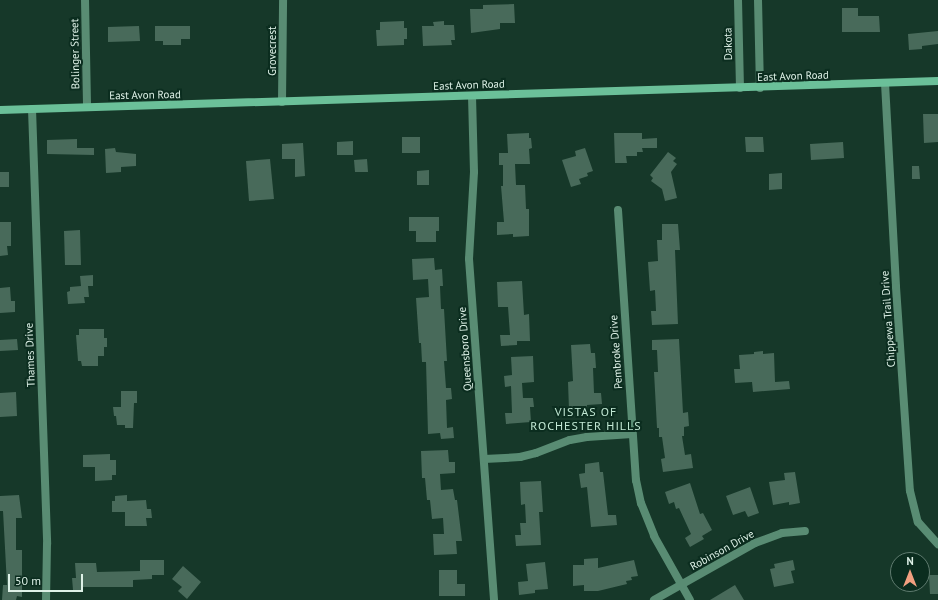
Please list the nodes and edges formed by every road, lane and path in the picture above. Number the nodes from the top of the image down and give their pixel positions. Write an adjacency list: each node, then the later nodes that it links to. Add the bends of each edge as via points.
1 (86, 0): 11 (street, Bolinger Street)
2 (283, 0): 10 (street, Grovecrest)
3 (738, 0): 7 (street, Dakota)
4 (758, 0): 8 (street)
5 (938, 81): 6 (main road, East Avon Road)
6 (886, 83): 8 (main road, East Avon Road); 18 (street, Chippewa Trail Drive, via 910,491 918,522)
7 (740, 88): 8 (main road, East Avon Road); 9 (main road, East Avon Road)
8 (760, 88)
9 (472, 96): 10 (main road, East Avon Road); 16 (street, Queensboro Drive, via 474,172 469,259)
10 (282, 102): 11 (main road, East Avon Road)
11 (87, 108): 12 (main road, East Avon Road)
12 (32, 109): 13 (main road, East Avon Road); 20 (street, Thames Drive, via 48,544)
13 (0, 110)
14 (618, 210): 15 (street, Pembroke Drive)
15 (632, 434): 16 (street, via 587,437 520,457); 19 (street, Pembroke Drive, via 641,503 654,536)
16 (484, 459): 21 (street, Queensboro Drive)
17 (805, 531): 19 (street, Robinson Drive, via 782,533 755,543)
18 (938, 544)
19 (682, 584): 22 (street, Robinson Drive); 23 (street, Pembroke Drive)
20 (46, 600)
21 (494, 600)
22 (654, 600)
23 (690, 600)

